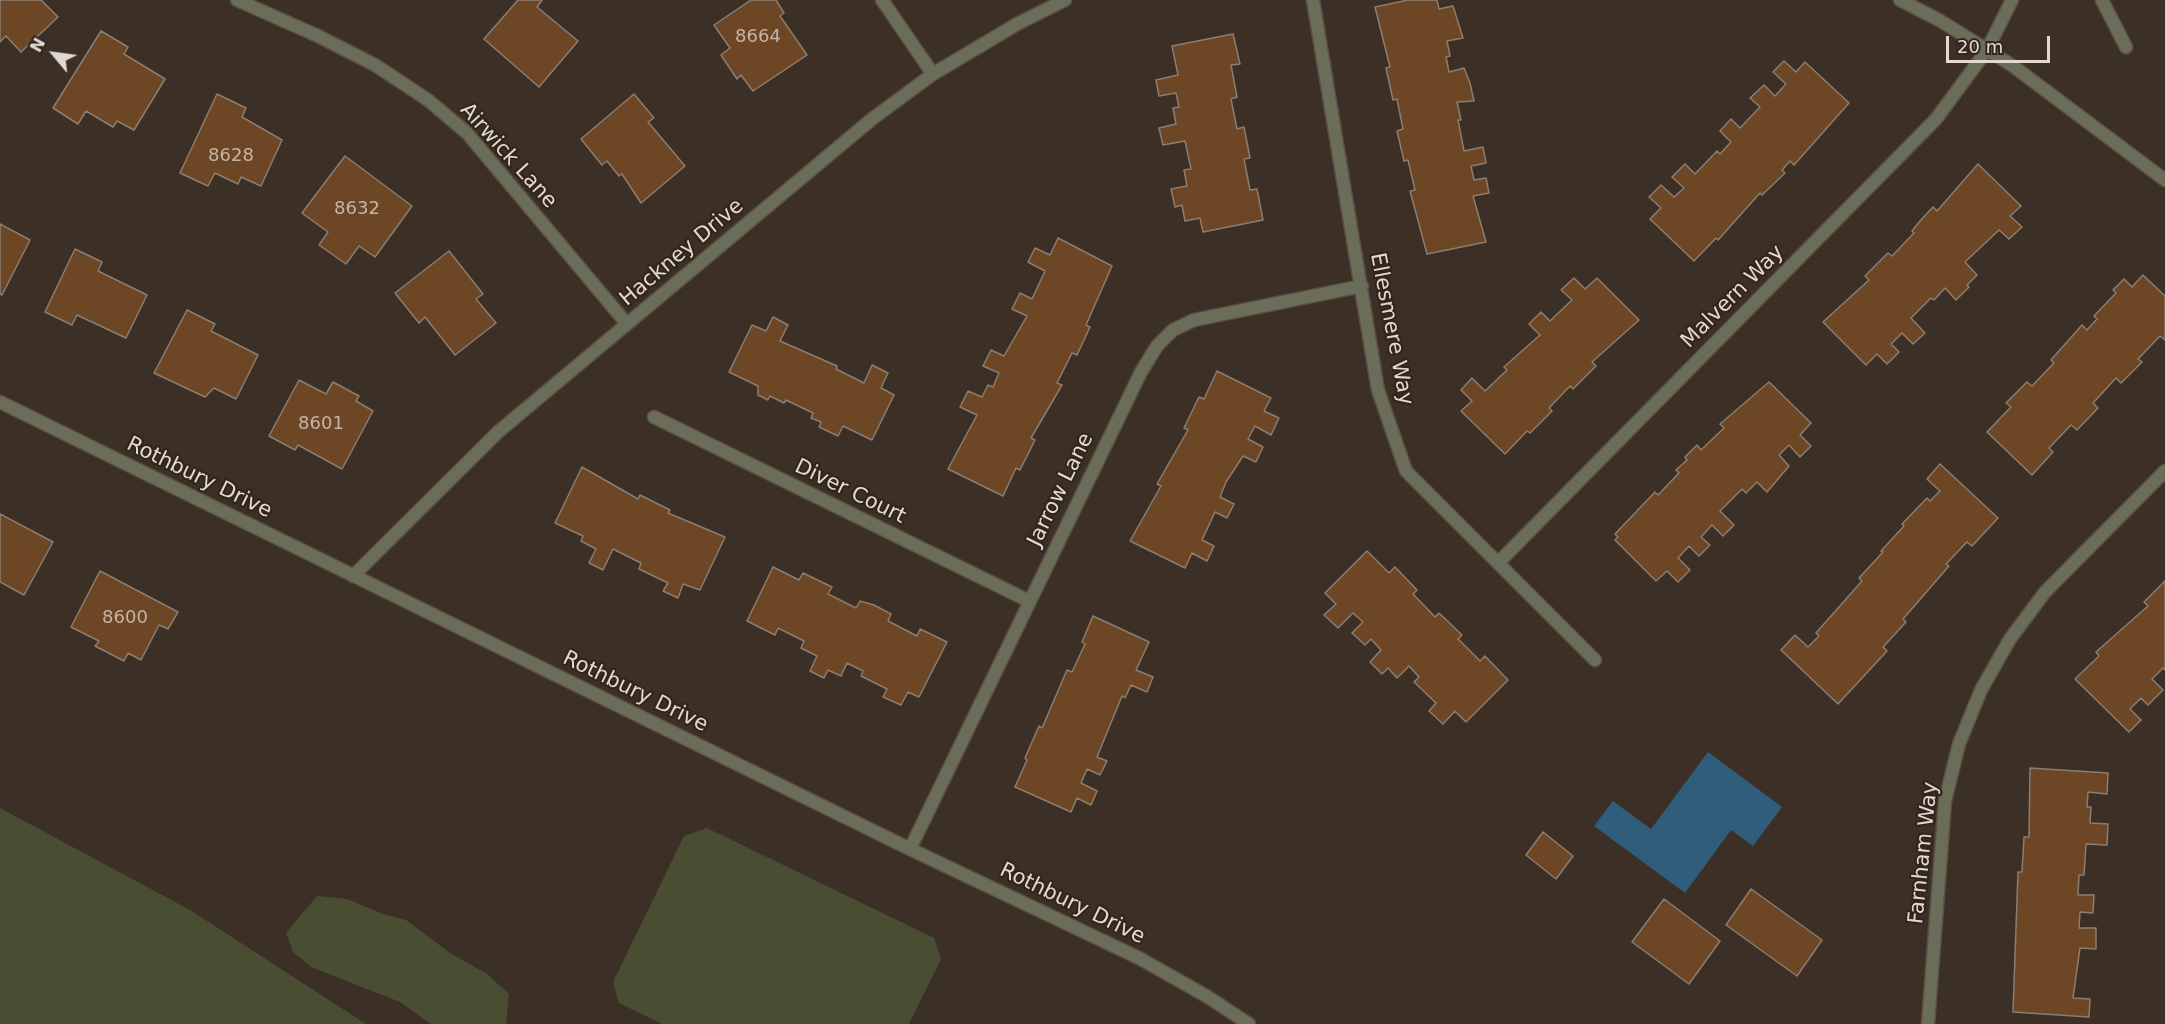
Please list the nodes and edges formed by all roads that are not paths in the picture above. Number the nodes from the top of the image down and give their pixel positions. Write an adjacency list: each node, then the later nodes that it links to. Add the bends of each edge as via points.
1 (237, 0): 13 (street, Airwick Lane, via 375,65 428,100 467,133)
2 (882, 0): 10 (street)
3 (1065, 0): 10 (street, Hackney Drive)
4 (1312, 0): 12 (street, Ellesmere Way)
5 (1900, 0): 9 (street)
6 (2012, 0): 9 (street, Malvern Way)
7 (2102, 0): 8 (street)
8 (2126, 47)
9 (1988, 50): 11 (street); 17 (street, Malvern Way, via 1936,119)
10 (933, 74): 13 (street, Hackney Drive)
11 (2165, 180)
12 (1362, 286): 17 (street, Ellesmere Way, via 1378,390 1406,471); 19 (street, Jarrow Lane, via 1194,320 1173,330 1157,346 1141,372)
13 (627, 324): 18 (street, Hackney Drive, via 498,432)
14 (0, 402): 18 (street, Rothbury Drive)
15 (654, 417): 19 (street, Diver Court)
16 (2165, 471): 23 (street, Farnham Way, via 2045,592 2010,639 1981,690 1959,744 1945,801)
17 (1498, 563): 20 (street, Ellesmere Way)
18 (353, 576): 21 (street, Rothbury Drive)
19 (1029, 601): 21 (street, Jarrow Lane)
20 (1595, 660)
21 (910, 849): 22 (street, Rothbury Drive, via 1139,958)
22 (1249, 1024)
23 (1928, 1024)

